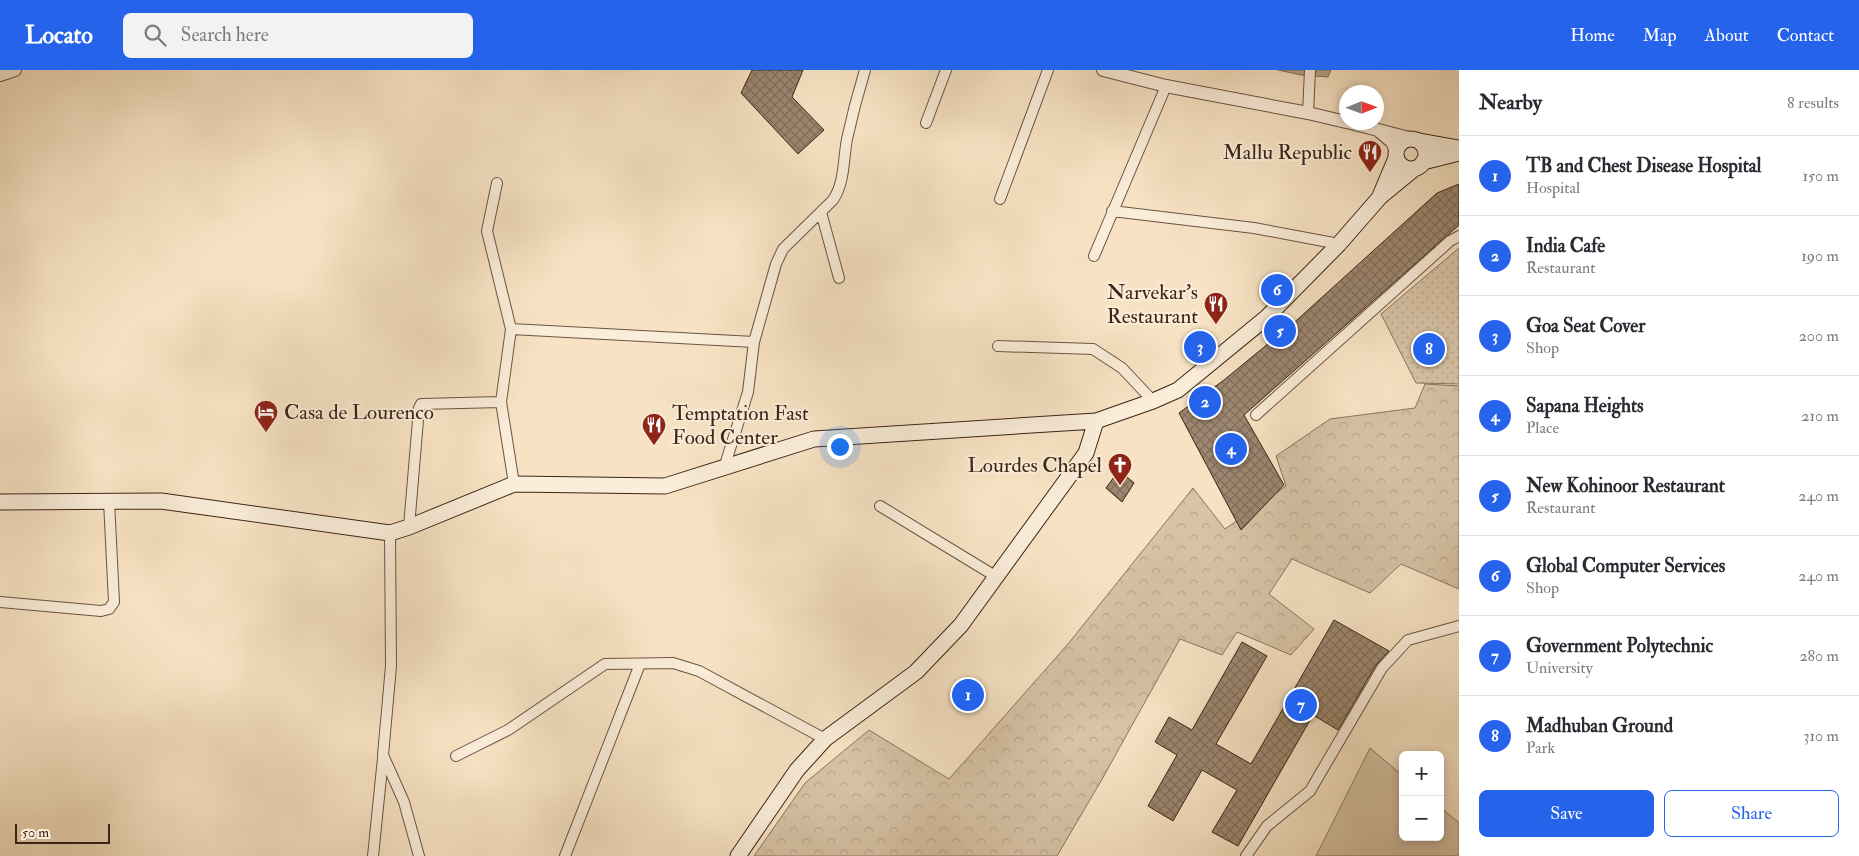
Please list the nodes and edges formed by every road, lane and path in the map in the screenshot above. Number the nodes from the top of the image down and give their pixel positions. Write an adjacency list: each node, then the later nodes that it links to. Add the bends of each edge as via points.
1 (15, 70): 7 (street)
2 (865, 70): 22 (street, via 846,145 842,182 833,200)
3 (946, 70): 11 (street)
4 (1048, 70): 20 (street)
5 (1103, 70): 8 (street)
6 (1310, 70): 9 (street)
7 (0, 75)
8 (1166, 86): 9 (street); 21 (street)
9 (1308, 113): 10 (street)
10 (1339, 120)
11 (926, 123)
12 (1378, 130): 13 (street); 16 (street, via 1392,142)
13 (1416, 140): 14 (main road); 16 (main road, via 1402,142); 17 (main road, via 1425,150)
14 (1459, 148)
15 (1459, 153): 17 (main road)
16 (1396, 155): 17 (main road, via 1403,167); 19 (main road)
17 (1419, 165): 19 (main road)
18 (497, 183): 27 (street, via 486,231)
19 (1380, 197): 24 (main road)
20 (1000, 199)
21 (1112, 211): 24 (street, via 1254,228); 25 (street)
22 (821, 212): 26 (street); 28 (street, via 783,249)
23 (1459, 236): 32 (street)
24 (1339, 244): 30 (main road, via 1267,317 1178,390)
25 (1094, 256)
26 (839, 278)
27 (511, 328): 28 (street); 31 (street)
28 (754, 342): 34 (street, via 748,392)
29 (998, 346): 30 (street, via 1093,349 1122,368)
30 (1153, 401): 33 (main road)
31 (501, 402): 35 (street); 39 (street, via 421,404 418,408)
32 (1256, 415)
33 (1096, 421): 34 (main road, via 814,439); 41 (main road, via 1086,453)
34 (724, 468): 35 (main road, via 665,486)
35 (514, 484): 39 (main road)
36 (109, 501): 37 (main road); 40 (main road, via 160,501); 42 (street, via 114,602 109,608 101,611)
37 (0, 502)
38 (880, 506): 41 (street)
39 (410, 527): 40 (main road)
40 (390, 533): 46 (street, via 391,666)
41 (995, 576): 45 (main road, via 961,626 916,672)
42 (0, 602)
43 (1459, 626): 52 (street, via 1408,640 1382,668 1310,791 1268,826)
44 (640, 664): 45 (street, via 673,663 699,671); 47 (street, via 605,664 508,730); 50 (street)
45 (825, 738): 51 (main road, via 797,770)
46 (383, 755): 48 (street); 49 (street, via 404,802)
47 (456, 756)
48 (373, 856)
49 (419, 856)
50 (565, 856)
51 (738, 856)
52 (1246, 856)

